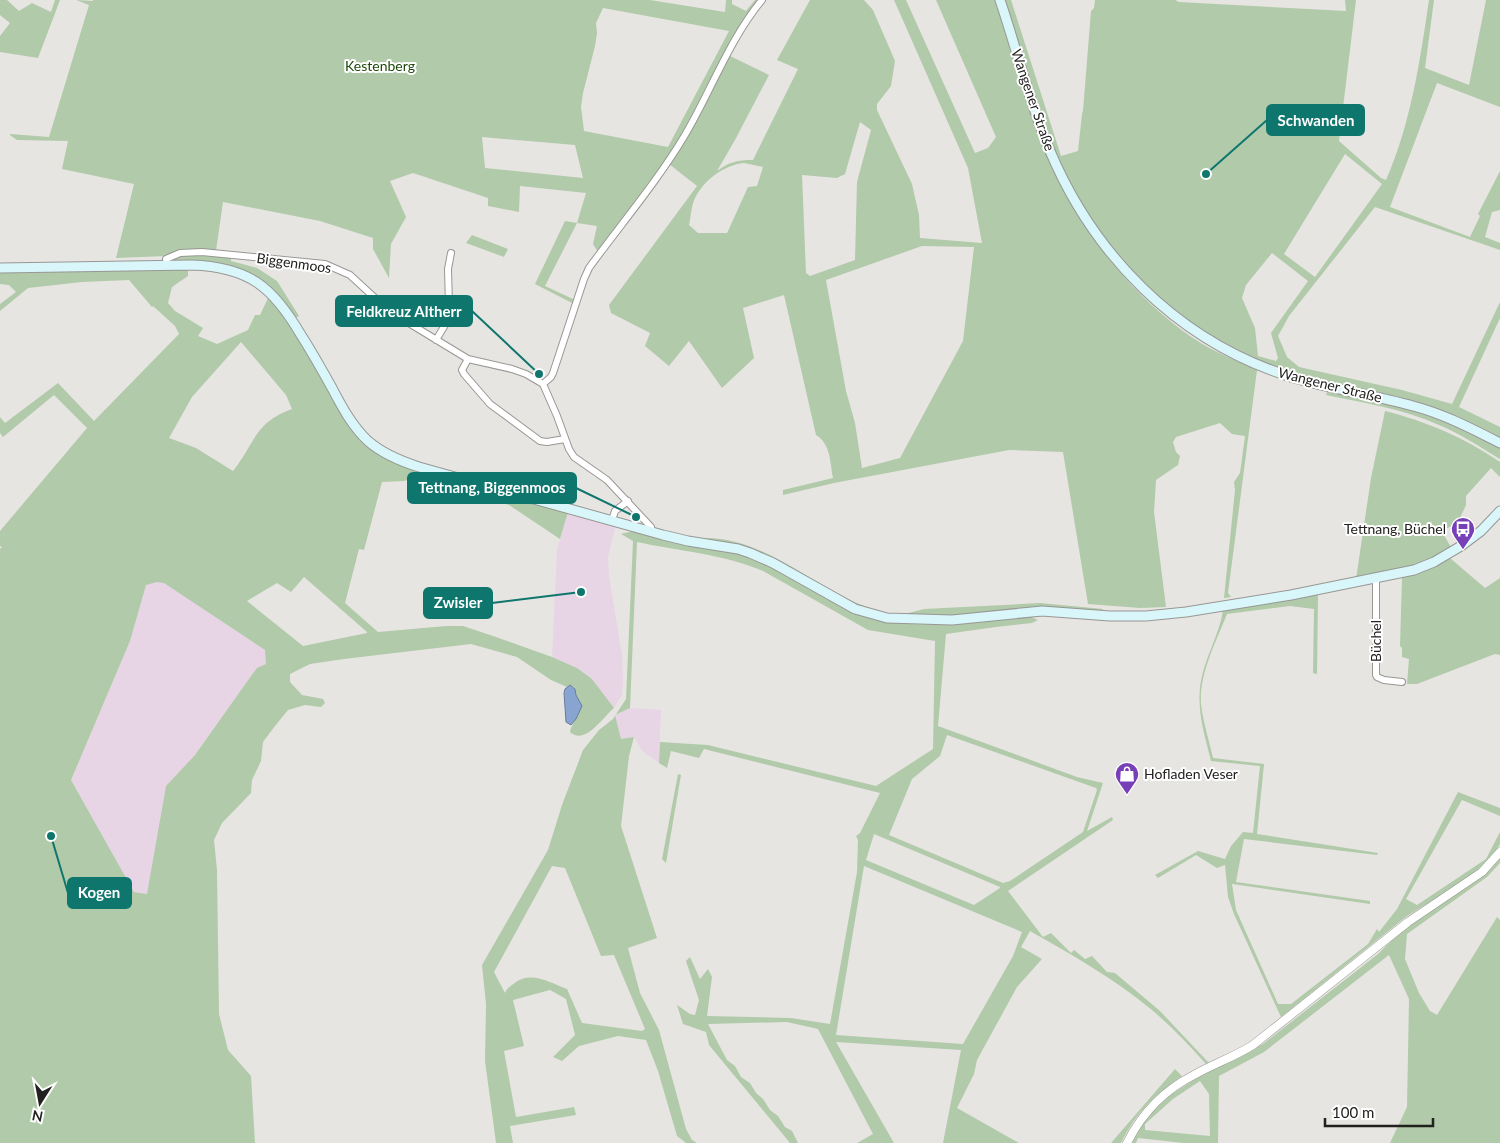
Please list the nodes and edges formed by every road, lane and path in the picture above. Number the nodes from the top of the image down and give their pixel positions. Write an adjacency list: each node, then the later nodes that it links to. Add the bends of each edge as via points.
1 (762, 0): 8 (street, via 742,27 673,155 589,268 553,373)
2 (1000, 0): 10 (main road, Wangener Straße, via 1044,136 1060,174 1099,240 1148,294 1200,335 1249,361 1301,380 1416,406)
3 (451, 253): 6 (street, via 448,320)
4 (166, 265): 5 (main road); 6 (street, Biggenmoos, via 166,258 173,255 202,252 325,264 350,275 389,311); 13 (main road, via 228,269 267,289 287,312 351,421 384,453 419,467)
5 (0, 268)
6 (436, 340): 7 (street, Biggenmoos)
7 (468, 359): 8 (street, Biggenmoos, via 512,369); 9 (street, via 462,370 490,404 540,441)
8 (543, 384): 9 (street)
9 (565, 439): 11 (street, via 574,457 604,478)
10 (1500, 443)
11 (628, 501): 13 (street, via 615,511); 14 (street)
12 (1500, 511): 15 (main road, via 1475,536 1446,556 1414,570)
13 (612, 520): 14 (main road)
14 (652, 532): 15 (main road, via 750,553 855,609 899,619 960,619 1042,611 1164,615)
15 (1376, 579): 16 (street, Büchel, via 1376,675 1384,680)
16 (1402, 682)
17 (1500, 852): 18 (street, via 1482,872 1408,922 1253,1045 1195,1074 1160,1097 1140,1119)
18 (1127, 1143)

